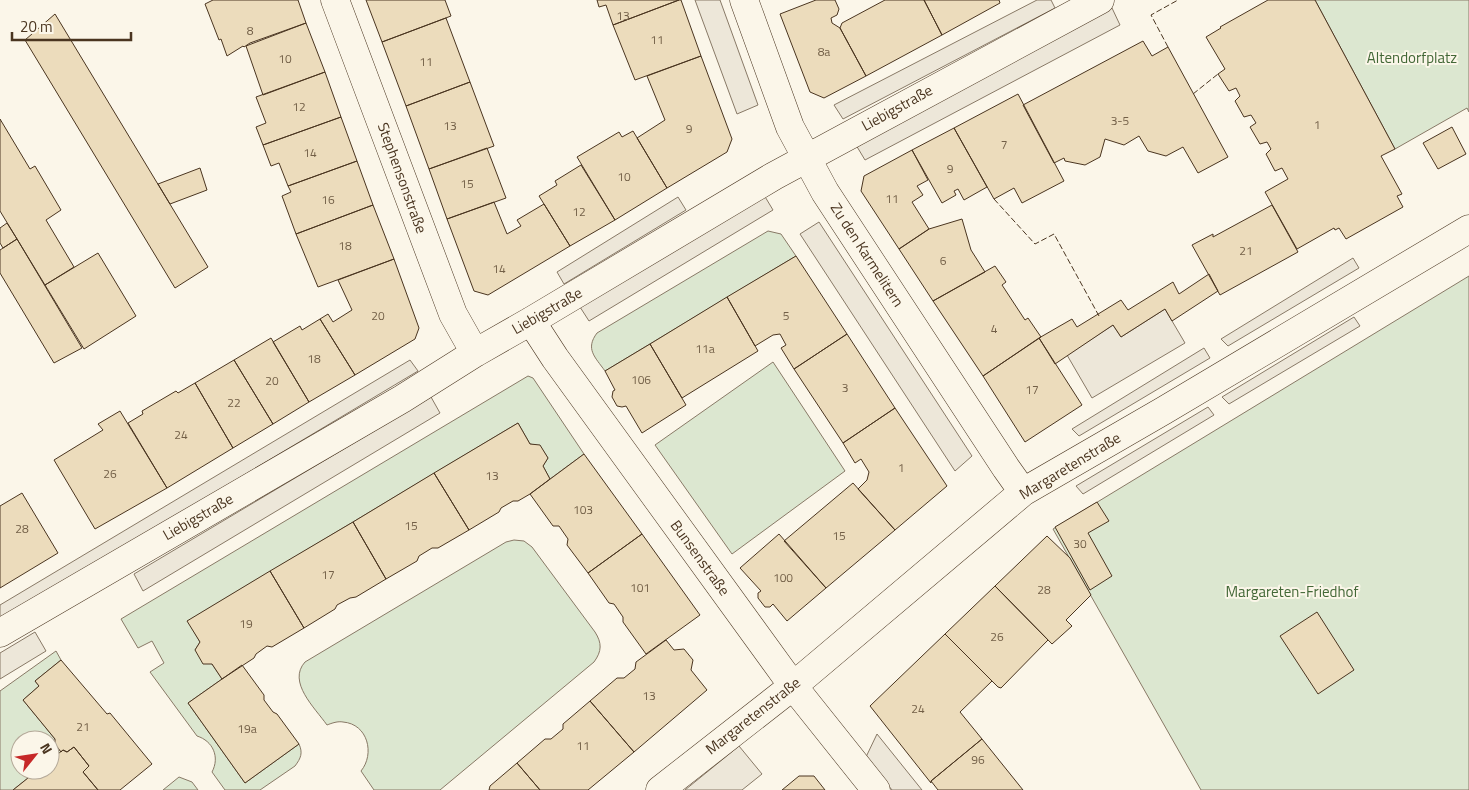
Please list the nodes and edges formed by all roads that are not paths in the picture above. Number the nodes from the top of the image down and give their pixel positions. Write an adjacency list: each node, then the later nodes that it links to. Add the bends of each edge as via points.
1 (335, 0): 7 (street, Stephensonstraße, via 453,314)
2 (744, 0): 4 (street, Zu den Karmelitern, via 790,128)
3 (1100, 0): 4 (street, Liebigstraße)
4 (806, 158): 6 (street, Liebigstraße); 8 (street, Zu den Karmelitern)
5 (1469, 229): 8 (street, Margaretenstraße)
6 (531, 321): 7 (street, Liebigstraße); 10 (street, Bunsenstraße)
7 (475, 353): 9 (street, Liebigstraße, via 402,399)
8 (1023, 492): 10 (street, Margaretenstraße)
9 (0, 633)
10 (793, 686): 11 (street, Margaretenstraße); 12 (street, Bunsenstraße)
11 (660, 790)
12 (876, 790)

